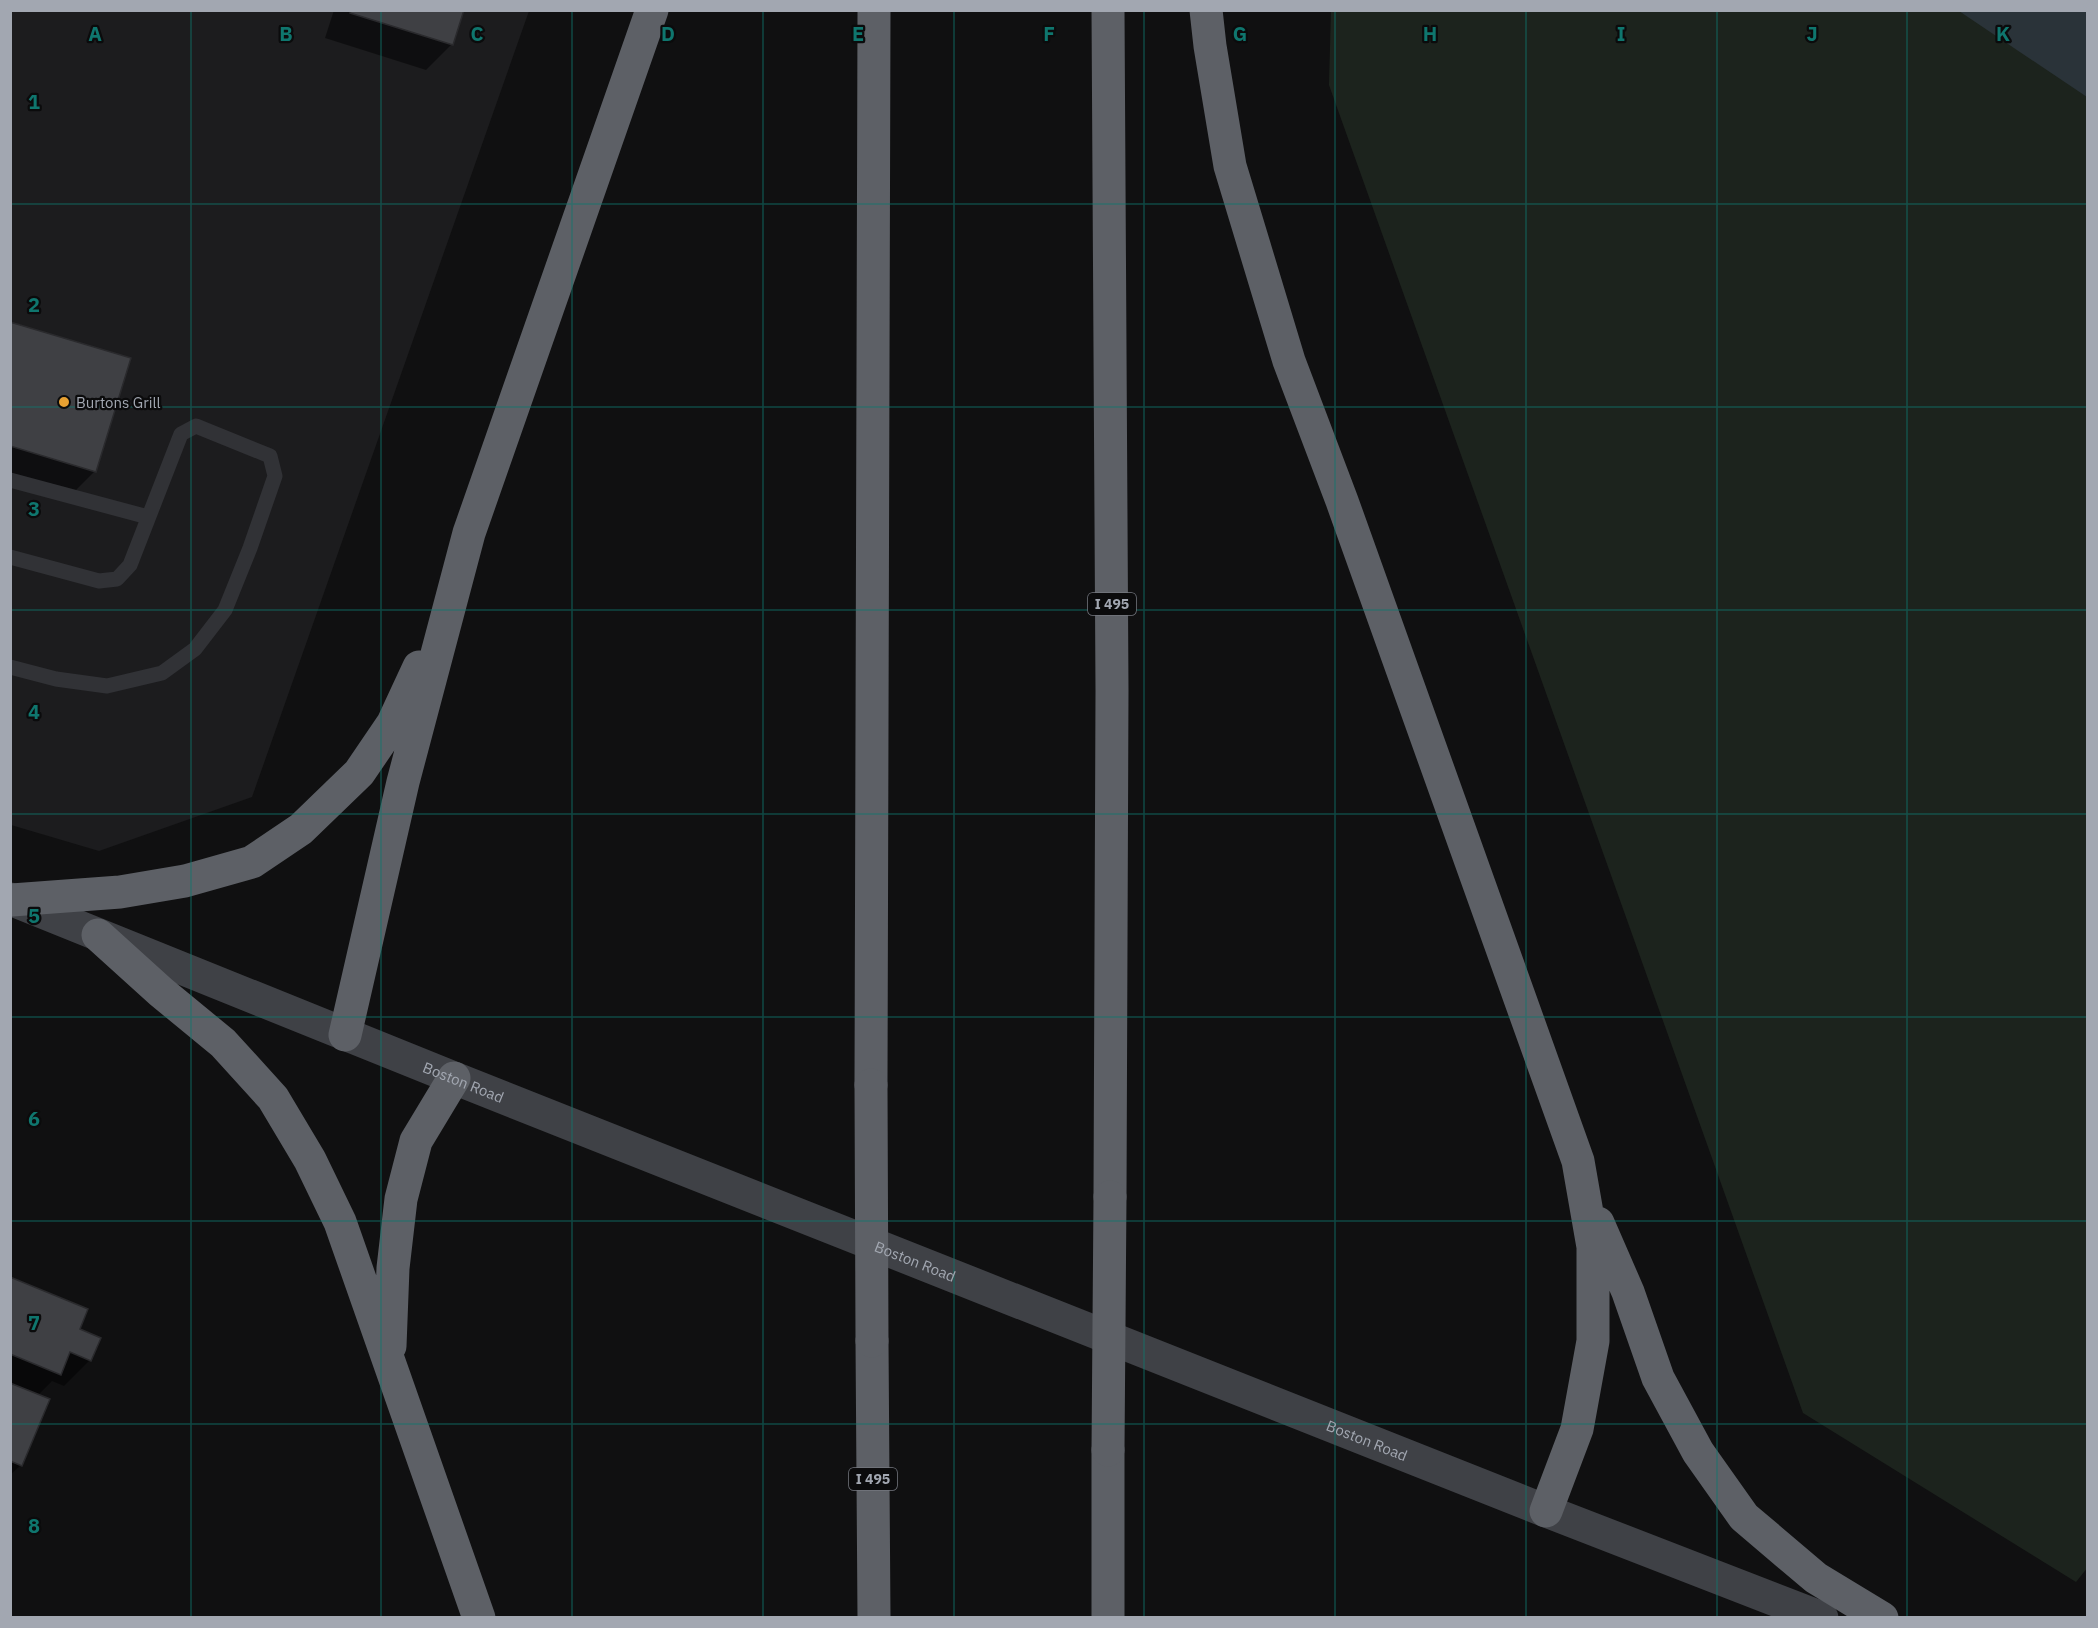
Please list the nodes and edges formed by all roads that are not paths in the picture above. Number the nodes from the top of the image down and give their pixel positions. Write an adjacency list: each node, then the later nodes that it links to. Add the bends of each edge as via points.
1 (652, 10): 8 (highway, via 469,533)
2 (874, 10): 18 (highway, I 495, bridge)
3 (1108, 10): 19 (highway, I 495, bridge, via 1112,678)
4 (1206, 10): 14 (highway, via 1230,166 1289,361 1574,1150)
5 (10, 480): 6 (lane)
6 (148, 517): 7 (lane, via 130,565 117,579 99,581); 9 (lane, via 181,434 196,426 270,456 275,476 250,548 225,610 195,649 162,673 107,686)
7 (10, 557)
8 (453, 595): 10 (highway, via 393,723 359,773 301,830 252,862 186,881 120,892); 12 (highway, via 403,782)
9 (10, 667)
10 (11, 899): 11 (main road, Boston Road)
11 (98, 935): 12 (main road, Boston Road); 15 (highway, via 222,1043 273,1098 310,1160 340,1222)
12 (345, 1035): 13 (main road, Boston Road)
13 (454, 1078): 15 (highway, via 416,1141 401,1199); 16 (main road, Boston Road)
14 (1583, 1188): 16 (highway, via 1593,1247 1593,1341 1577,1429); 21 (highway, via 1628,1292 1658,1378 1698,1452 1744,1517 1816,1578)
15 (389, 1363): 17 (highway)
16 (1546, 1511): 20 (main road, Boston Road)
17 (479, 1617)
18 (874, 1617)
19 (1108, 1617)
20 (1822, 1617)
21 (1882, 1617)

